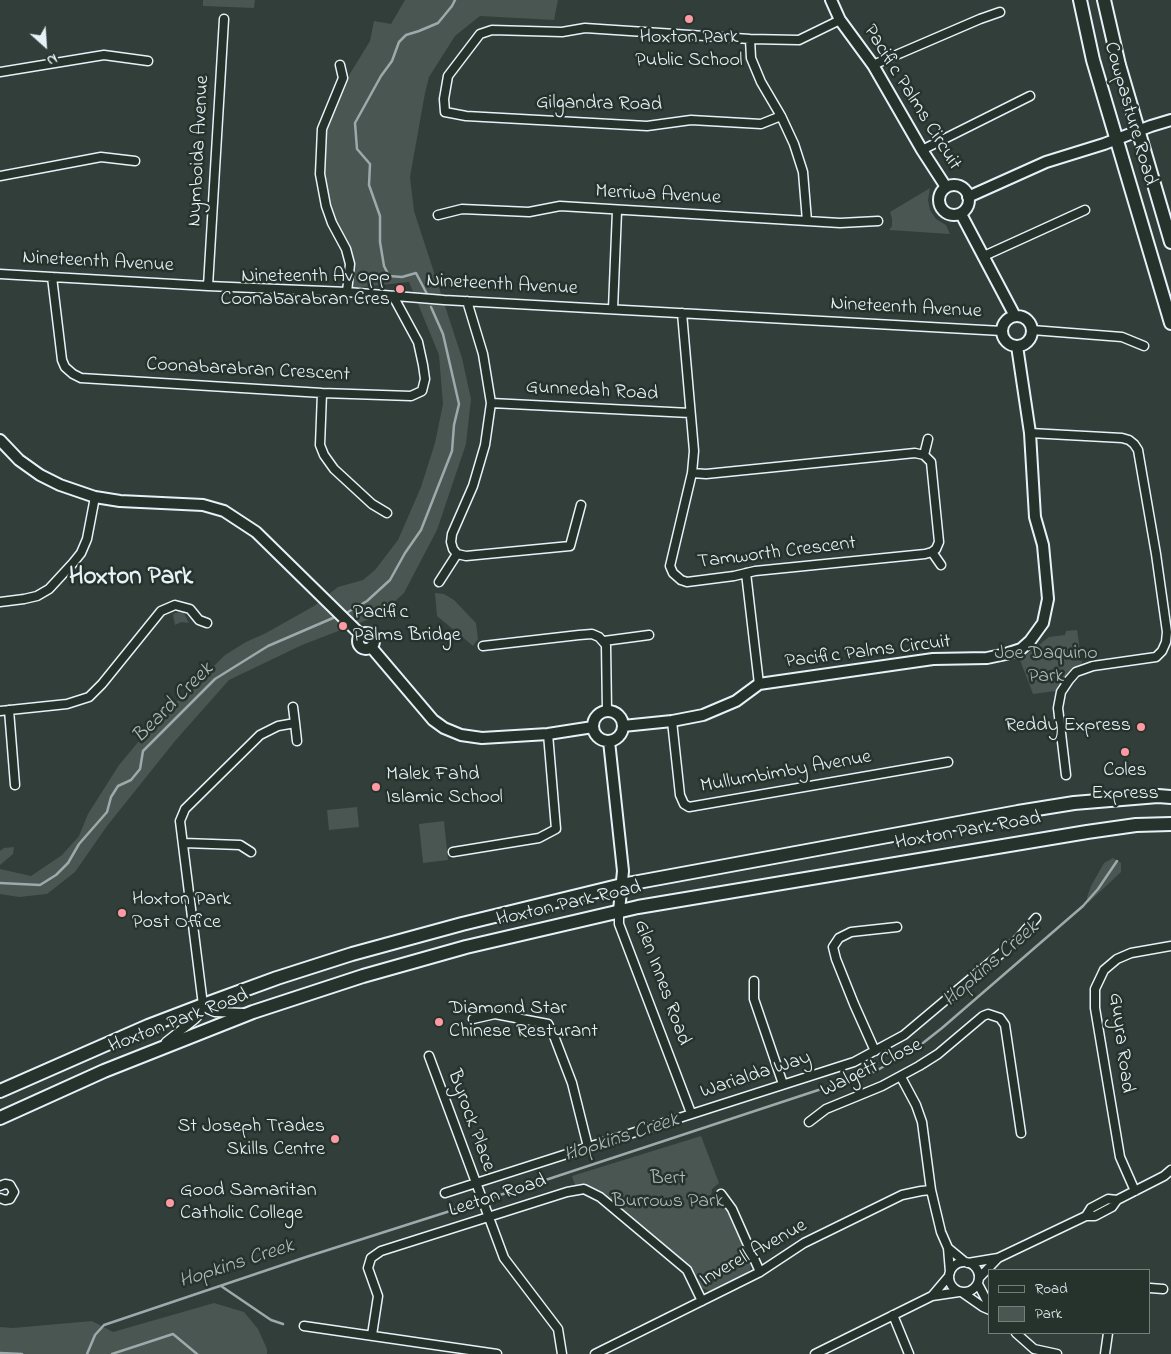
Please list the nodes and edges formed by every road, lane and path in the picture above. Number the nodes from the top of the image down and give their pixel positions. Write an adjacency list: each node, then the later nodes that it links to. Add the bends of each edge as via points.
1 (831, 0): 6 (street, Pacific Palms Circuit)
2 (1080, 0): 16 (main road, Cowpasture Road, via 1093,60)
3 (1104, 0): 15 (main road, Cowpasture Road)
4 (1000, 12): 10 (street)
5 (224, 19): 32 (street, Nymboida Avenue)
6 (840, 20): 7 (street, via 799,40); 10 (street, Pacific Palms Circuit)
7 (750, 39): 13 (street, via 752,58 761,82); 13 (street, Gilgandra Road, via 585,28 562,32 492,30 480,34 448,76 445,112 466,116 647,126 691,120 761,124)
8 (148, 61): 11 (street, via 104,55)
9 (340, 65): 33 (street, via 343,78 322,129 320,174 326,206 350,264)
10 (873, 65): 17 (street, Pacific Palms Circuit)
11 (0, 72)
12 (1030, 96): 17 (street)
13 (781, 116): 26 (street, via 803,172)
14 (1171, 120): 15 (street)
15 (1138, 131): 16 (street); 28 (main road, Cowpasture Road)
16 (1117, 139): 21 (street, via 1039,164); 39 (main road, Cowpasture Road)
17 (922, 150): 20 (street, Pacific Palms Circuit)
18 (135, 161): 19 (street, via 101,157)
19 (0, 176)
20 (946, 188): 21 (street, via 962,187); 24 (street, via 939,196 941,208 950,215)
21 (968, 197): 24 (street, via 968,204)
22 (1084, 210): 29 (street)
23 (617, 211): 25 (street, Merriwa Avenue, via 560,206 529,212 462,209); 26 (street, Merriwa Avenue); 36 (street)
24 (961, 214): 29 (street)
25 (438, 215)
26 (807, 221): 27 (street, Merriwa Avenue)
27 (878, 221)
28 (1171, 242)
29 (984, 256): 38 (street)
30 (0, 274): 31 (street, Nineteenth Avenue)
31 (52, 277): 32 (street, Nineteenth Avenue); 44 (street, Coonabarabran Crescent, via 62,360 65,367 81,378)
32 (208, 286): 33 (street, Nineteenth Avenue)
33 (348, 292): 34 (street, Nineteenth Avenue)
34 (393, 296): 35 (street, Nineteenth Avenue); 44 (street, Coonabarabran Crescent, via 418,342 423,365 422,391 411,396)
35 (467, 301): 36 (street, Nineteenth Avenue); 45 (street, via 483,354)
36 (612, 308): 37 (street, Nineteenth Avenue)
37 (682, 313): 40 (street, Nineteenth Avenue); 46 (street, Tamworth Crescent)
38 (1015, 316): 40 (street, via 1005,322); 41 (street, via 1028,320)
39 (1171, 323)
40 (1002, 330): 42 (street, via 1007,342)
41 (1032, 330): 42 (street, via 1028,341); 43 (street, via 1122,337)
42 (1017, 346): 47 (street, Pacific Palms Circuit)
43 (1144, 346)
44 (322, 393): 54 (street, via 320,445 324,455 334,469 372,504)
45 (492, 403): 46 (street, Gunnedah Road); 56 (street, via 485,445 473,486 452,534 453,549)
46 (690, 413): 51 (street, Tamworth Crescent, via 694,451)
47 (1030, 433): 65 (street, Pacific Palms Circuit, via 1035,517 1043,545 1048,599 1043,623 1030,641 1021,649 987,658 933,659); 78 (street, via 1122,438 1134,444 1138,450 1167,632 1166,642 1156,657 1093,666 1076,672 1069,680 1061,692 1058,708)
48 (928, 439): 50 (street)
49 (0, 440): 52 (street, via 19,460 40,475)
50 (924, 455): 51 (street, via 915,453); 55 (street, via 931,462 939,542)
51 (692, 473): 58 (street, Tamworth Crescent, via 670,566 680,580 687,582)
52 (95, 497): 60 (street, via 87,539 73,563 37,596); 74 (street, via 203,504 224,511 256,532 362,635 358,639 360,646 371,647 433,720 444,728 482,738)
53 (581, 505): 56 (street, via 570,546 466,556)
54 (387, 512)
55 (932, 552): 57 (street); 58 (street, Tamworth Crescent)
56 (457, 554): 59 (street)
57 (941, 565)
58 (746, 573): 65 (street)
59 (439, 582)
60 (0, 602)
61 (207, 623): 68 (street, via 190,609 175,605 161,611 89,697 67,704)
62 (649, 635): 63 (street)
63 (604, 641): 64 (street, via 592,634); 69 (street)
64 (483, 646)
65 (759, 684): 70 (street, Pacific Palms Circuit, via 721,709)
66 (293, 707): 71 (street)
67 (0, 710): 68 (street)
68 (9, 710): 79 (street)
69 (607, 711): 72 (street, via 619,715); 73 (street, via 596,717)
70 (672, 721): 72 (street, Pacific Palms Circuit); 77 (street, Mullumbimby Avenue, via 680,795 684,804 689,806)
71 (295, 723): 75 (street); 82 (street, via 278,726 260,736 185,809 180,821)
72 (623, 726): 76 (street, via 619,736)
73 (593, 727): 74 (street); 76 (street, via 598,737)
74 (548, 734): 84 (street, via 556,830 539,838)
75 (297, 741)
76 (609, 741): 85 (street, Glen Innes Road)
77 (948, 762)
78 (1066, 775)
79 (15, 785)
80 (1171, 796): 85 (main road, Hoxton Park Road, via 1065,804)
81 (1171, 824): 86 (main road, Hoxton Park Road, via 1088,832)
82 (184, 843): 83 (street, via 240,845); 91 (street)
83 (251, 852)
84 (454, 852)
85 (622, 885): 86 (street, Glen Innes Road); 91 (main road, Hoxton Park Road, via 352,954)
86 (619, 911): 92 (main road, Hoxton Park Road, via 434,956); 100 (street, Glen Innes Road, via 618,924)
87 (1036, 918): 95 (street, Warialda Way, via 1017,940 904,1034)
88 (897, 927): 95 (street, via 851,932 839,938 833,947)
89 (1171, 946): 111 (street, Guyra Road, via 1116,959 1104,970 1095,989 1095,1008 1120,1157)
90 (754, 981): 98 (street, via 754,999)
91 (203, 1005): 92 (street, via 215,1012); 94 (street, via 195,1020); 99 (main road, Hoxton Park Road)
92 (253, 1012): 94 (main road, Hoxton Park Road)
93 (472, 1019): 104 (street, via 495,1014 548,1024 572,1083)
94 (156, 1050): 101 (main road, Hoxton Park Road)
95 (876, 1051): 98 (street, Warialda Way, via 854,1062)
96 (429, 1056): 108 (street, Byrock Place)
97 (901, 1077): 102 (street, Walgett Close, via 826,1109); 103 (street, Walgett Close, via 938,1054 983,1016 993,1014 1005,1025); 110 (street, via 922,1122)
98 (783, 1084): 100 (street, Warialda Way)
99 (0, 1091)
100 (691, 1114): 104 (street, Warialda Way)
101 (0, 1118)
102 (809, 1122)
103 (1021, 1133)
104 (588, 1147): 108 (street, Warialda Way)
105 (1171, 1170): 107 (street)
106 (0, 1176): 109 (street)
107 (1168, 1176): 111 (street)
108 (476, 1183): 112 (street, Warialda Way); 115 (street, Byrock Place)
109 (1, 1185): 114 (street, via 10,1185 13,1195 7,1200)
110 (931, 1190): 116 (street); 121 (street, Inverell Avenue, via 902,1195 804,1243)
111 (1135, 1191): 117 (street, via 1117,1200 1108,1199 1091,1208 1086,1216)
112 (445, 1193)
113 (721, 1194): 121 (street, via 732,1209)
114 (0, 1198)
115 (489, 1218): 128 (street, Leeton Road, via 584,1189 600,1196 687,1270); 135 (street, Leeton Road, via 381,1251 371,1258 368,1268 378,1296); 138 (street, Byrock Place, via 504,1258 558,1329)
116 (948, 1248): 118 (street); 122 (street)
117 (998, 1258): 118 (street); 119 (street)
118 (967, 1262): 122 (street, via 955,1265); 123 (street, via 977,1268)
119 (989, 1269)
120 (988, 1270): 123 (street)
121 (760, 1272): 128 (street, Inverell Avenue)
122 (949, 1274): 126 (street, via 951,1286); 127 (street)
123 (979, 1281): 126 (street, via 970,1291); 129 (street)
124 (1151, 1288): 125 (street)
125 (1163, 1289)
126 (961, 1292): 127 (street); 130 (street)
127 (932, 1296): 131 (street)
128 (702, 1301): 139 (street, Inverell Avenue)
129 (988, 1304)
130 (988, 1308)
131 (892, 1316): 140 (street); 141 (street)
132 (304, 1326): 135 (street)
133 (1017, 1334): 136 (street)
134 (1108, 1334): 143 (street)
135 (372, 1336): 137 (street)
136 (1032, 1351): 142 (street)
137 (497, 1354)
138 (562, 1354)
139 (595, 1354)
140 (815, 1354)
141 (909, 1354)
142 (1058, 1354)
143 (1105, 1354)

